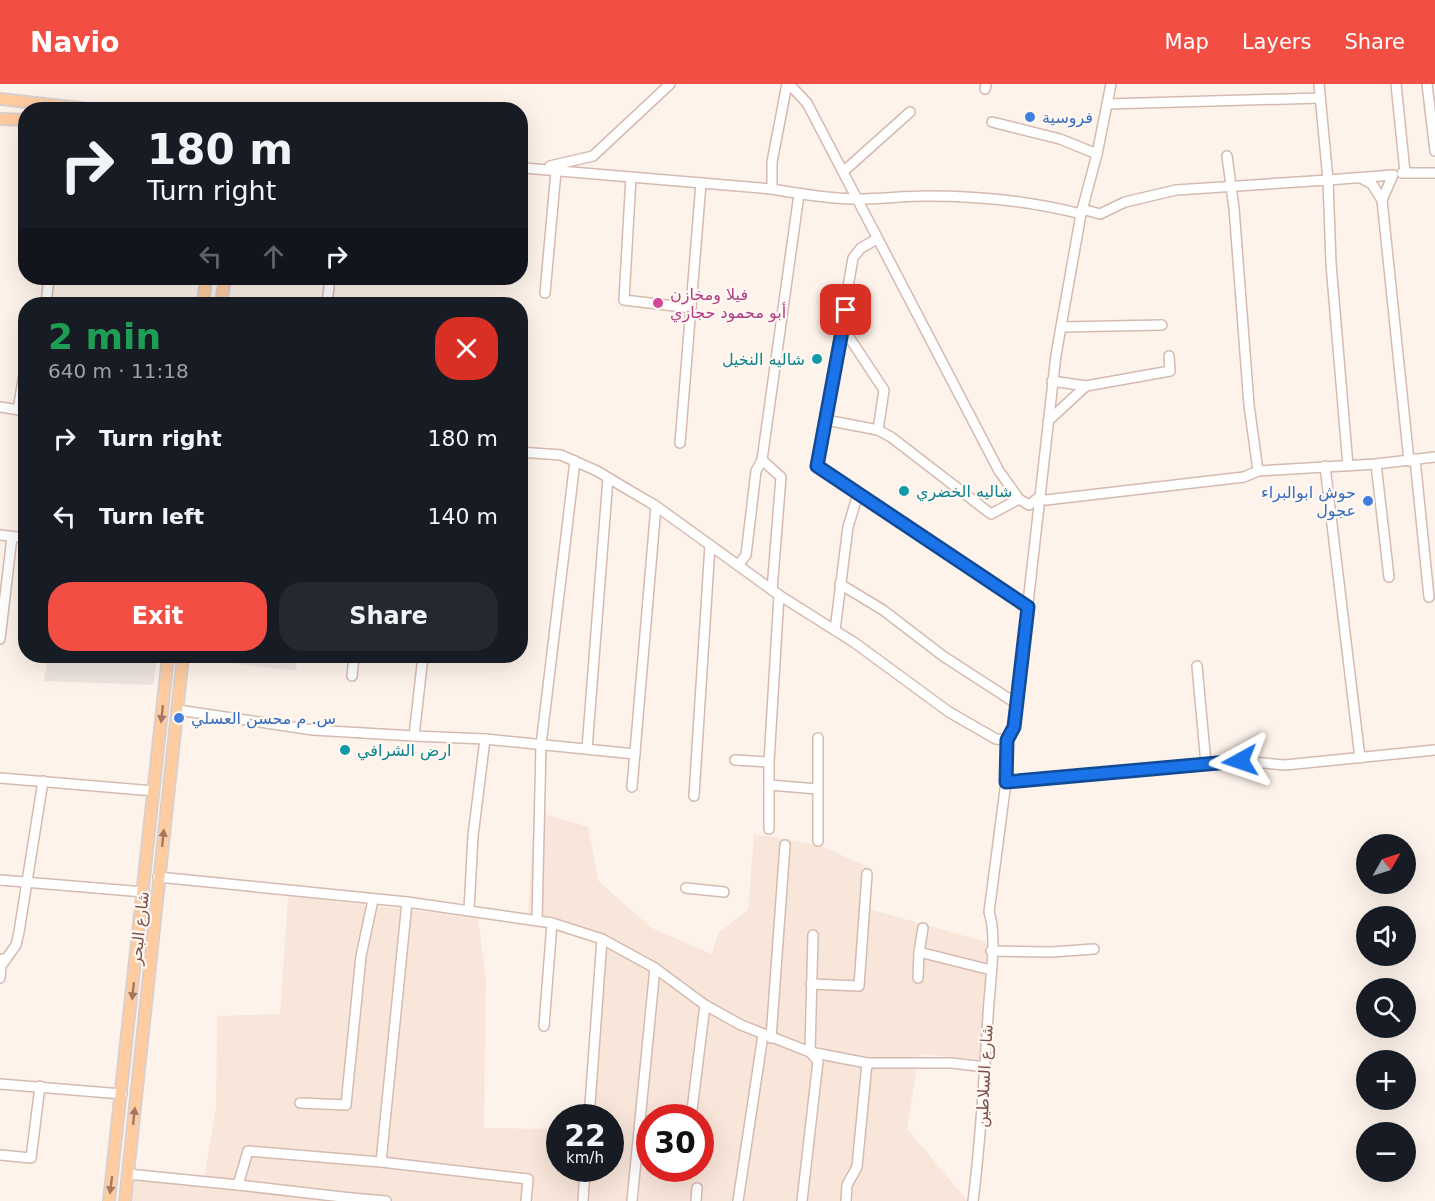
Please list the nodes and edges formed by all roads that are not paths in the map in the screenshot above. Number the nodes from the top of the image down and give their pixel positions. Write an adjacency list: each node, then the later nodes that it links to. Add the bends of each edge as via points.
1 (670, 84): 19 (street, via 593,156 562,165)
2 (788, 84): 22 (street, via 807,103); 31 (street, via 772,162)
3 (1101, 84): 7 (street)
4 (1319, 84): 8 (street)
5 (1396, 84): 23 (street)
6 (1427, 84): 16 (street)
7 (1111, 85): 11 (street, شارع السلاطين)
8 (1320, 98): 11 (street); 28 (street)
9 (0, 99): 10 (main road)
10 (26, 102)
11 (1107, 104): 17 (street, شارع السلاطين)
12 (910, 112): 22 (street)
13 (0, 119): 14 (main road)
14 (18, 120)
15 (992, 123): 17 (street, via 1060,139)
16 (1435, 151)
17 (1097, 154): 35 (street, شارع السلاطين)
18 (1227, 156): 30 (street)
19 (528, 168)
20 (528, 169): 21 (street)
21 (556, 171): 26 (street); 37 (street)
22 (844, 171): 33 (street)
23 (1406, 172): 24 (street); 25 (street)
24 (1435, 173)
25 (1393, 175): 27 (street); 34 (street)
26 (631, 177): 29 (street); 38 (street, via 624,300)
27 (1359, 177): 28 (street); 34 (street, via 1372,184)
28 (1328, 180): 30 (street); 58 (street)
29 (701, 183): 31 (street); 38 (street)
30 (1230, 188): 35 (street, via 1176,190 1125,201 1100,214); 59 (street)
31 (772, 189): 32 (street)
32 (799, 194): 33 (street); 53 (street)
33 (859, 199): 35 (street, via 987,199); 36 (street)
34 (1382, 200): 54 (street)
35 (1081, 211): 40 (street, شارع السلاطين)
36 (877, 239): 41 (street, via 861,248 854,258); 63 (street, via 999,471)
37 (545, 293)
38 (690, 309): 50 (street)
39 (1162, 325): 40 (street)
40 (1061, 327): 43 (street, شارع السلاطين)
41 (843, 328): 47 (street); 49 (street, via 884,390)
42 (1168, 356): 44 (street, via 1170,371)
43 (1052, 381): 44 (street); 48 (street, شارع السلاطين)
44 (1086, 386): 48 (street)
45 (0, 407): 46 (street)
46 (18, 409)
47 (826, 420): 49 (street); 61 (street, via 817,466)
48 (1048, 421): 62 (street, شارع السلاطين)
49 (878, 430): 63 (street, via 992,514)
50 (680, 443)
51 (528, 452): 55 (street)
52 (1435, 457): 54 (street)
53 (762, 460): 69 (street, via 756,471 746,555); 72 (street, via 781,477)
54 (1412, 460): 56 (street); 73 (street)
55 (575, 461): 60 (street); 90 (street)
56 (1376, 464): 58 (street); 70 (street)
57 (1324, 466): 58 (street); 59 (street); 94 (street)
58 (1348, 466)
59 (1258, 471): 62 (street, via 1244,477)
60 (608, 478): 64 (street); 91 (street)
61 (858, 494): 71 (street, via 848,527); 74 (street)
62 (1038, 498): 63 (street, via 1029,505); 74 (street, شارع السلاطين)
63 (1019, 499)
64 (656, 506): 68 (street); 93 (street)
65 (0, 535): 66 (street)
66 (12, 537): 67 (street); 75 (street)
67 (18, 537)
68 (710, 545): 69 (street); 105 (street)
69 (738, 565): 72 (street)
70 (1389, 577)
71 (840, 584): 76 (street); 84 (street)
72 (776, 592): 76 (street); 96 (street)
73 (1428, 597)
74 (1028, 607): 84 (street, شارع السلاطين)
75 (1, 618): 77 (street)
76 (835, 630): 89 (street, via 949,712 996,739)
77 (0, 639)
78 (167, 663): 104 (main road, شارع البحر, one-way to 104)
79 (182, 663): 85 (main road, شارع البحر)
80 (353, 663): 83 (street)
81 (422, 663): 86 (street)
82 (1197, 666): 97 (street)
83 (352, 676)
84 (1017, 704): 89 (street, شارع السلاطين, via 1014,727)
85 (178, 710): 86 (street, via 313,730); 110 (main road, شارع البحر, one-way to 85)
86 (414, 736): 88 (street)
87 (818, 738): 103 (street)
88 (486, 739): 90 (street); 118 (street, via 473,836)
89 (1007, 740): 100 (street, شارع السلاطين)
90 (541, 745): 91 (street); 119 (street)
91 (587, 749): 93 (street)
92 (1435, 750): 94 (street)
93 (635, 754): 102 (street)
94 (1360, 758): 97 (street, via 1285,765 1240,761)
95 (735, 760): 96 (street)
96 (769, 762): 101 (street)
97 (1206, 764): 100 (street)
98 (0, 778): 99 (street)
99 (43, 781): 104 (street); 112 (street)
100 (1006, 782): 125 (street, شارع السلاطين, via 989,912 993,924)
101 (769, 785): 103 (street); 106 (street)
102 (632, 787)
103 (818, 789): 107 (street)
104 (154, 791): 114 (main road, شارع البحر)
105 (694, 796)
106 (769, 829)
107 (818, 841)
108 (784, 844): 135 (street)
109 (867, 874): 132 (street, via 859,986)
110 (158, 877): 116 (street); 147 (main road, شارع البحر, one-way to 110)
111 (0, 880): 112 (street)
112 (27, 883): 114 (street); 127 (street, via 16,945)
113 (686, 888): 115 (street)
114 (144, 892): 141 (main road, شارع البحر, one-way to 141)
115 (724, 892)
116 (374, 900): 117 (street); 142 (street, via 361,956 346,1105)
117 (407, 902): 118 (street); 146 (street)
118 (470, 910): 119 (street)
119 (537, 920): 120 (street)
120 (552, 923): 123 (street); 134 (street)
121 (923, 928): 126 (street)
122 (813, 935): 132 (street)
123 (602, 939): 128 (street); 143 (street)
124 (1094, 949): 125 (street)
125 (991, 951): 129 (street, شارع السلاطين)
126 (919, 952): 129 (street); 131 (street)
127 (3, 959): 130 (street)
128 (655, 968): 133 (street); 157 (street)
129 (991, 970): 138 (street, شارع السلاطين)
130 (0, 978)
131 (918, 978)
132 (811, 984): 136 (street)
133 (705, 1005): 135 (street); 144 (street)
134 (544, 1026)
135 (767, 1036): 136 (street); 159 (street)
136 (810, 1052): 137 (street); 160 (street, via 818,1061)
137 (867, 1063): 138 (street); 161 (street, via 857,1167 847,1185)
138 (986, 1067): 162 (street, شارع السلاطين)
139 (0, 1084): 140 (street)
140 (40, 1086): 141 (street); 145 (street, via 31,1158)
141 (122, 1094): 152 (main road, شارع البحر, one-way to 152)
142 (300, 1103)
143 (590, 1104)
144 (694, 1104)
145 (0, 1155)
146 (381, 1162): 149 (street, via 248,1151); 155 (street, via 528,1179)
147 (128, 1174): 149 (street); 153 (main road, شارع البحر)
148 (584, 1182): 156 (street)
149 (238, 1185): 151 (street)
150 (697, 1188): 158 (street)
151 (351, 1199): 154 (street)
152 (109, 1201)
153 (125, 1201)
154 (386, 1201)
155 (526, 1201)
156 (583, 1201)
157 (632, 1201)
158 (696, 1201)
159 (738, 1201)
160 (802, 1201)
161 (846, 1201)
162 (973, 1201)

